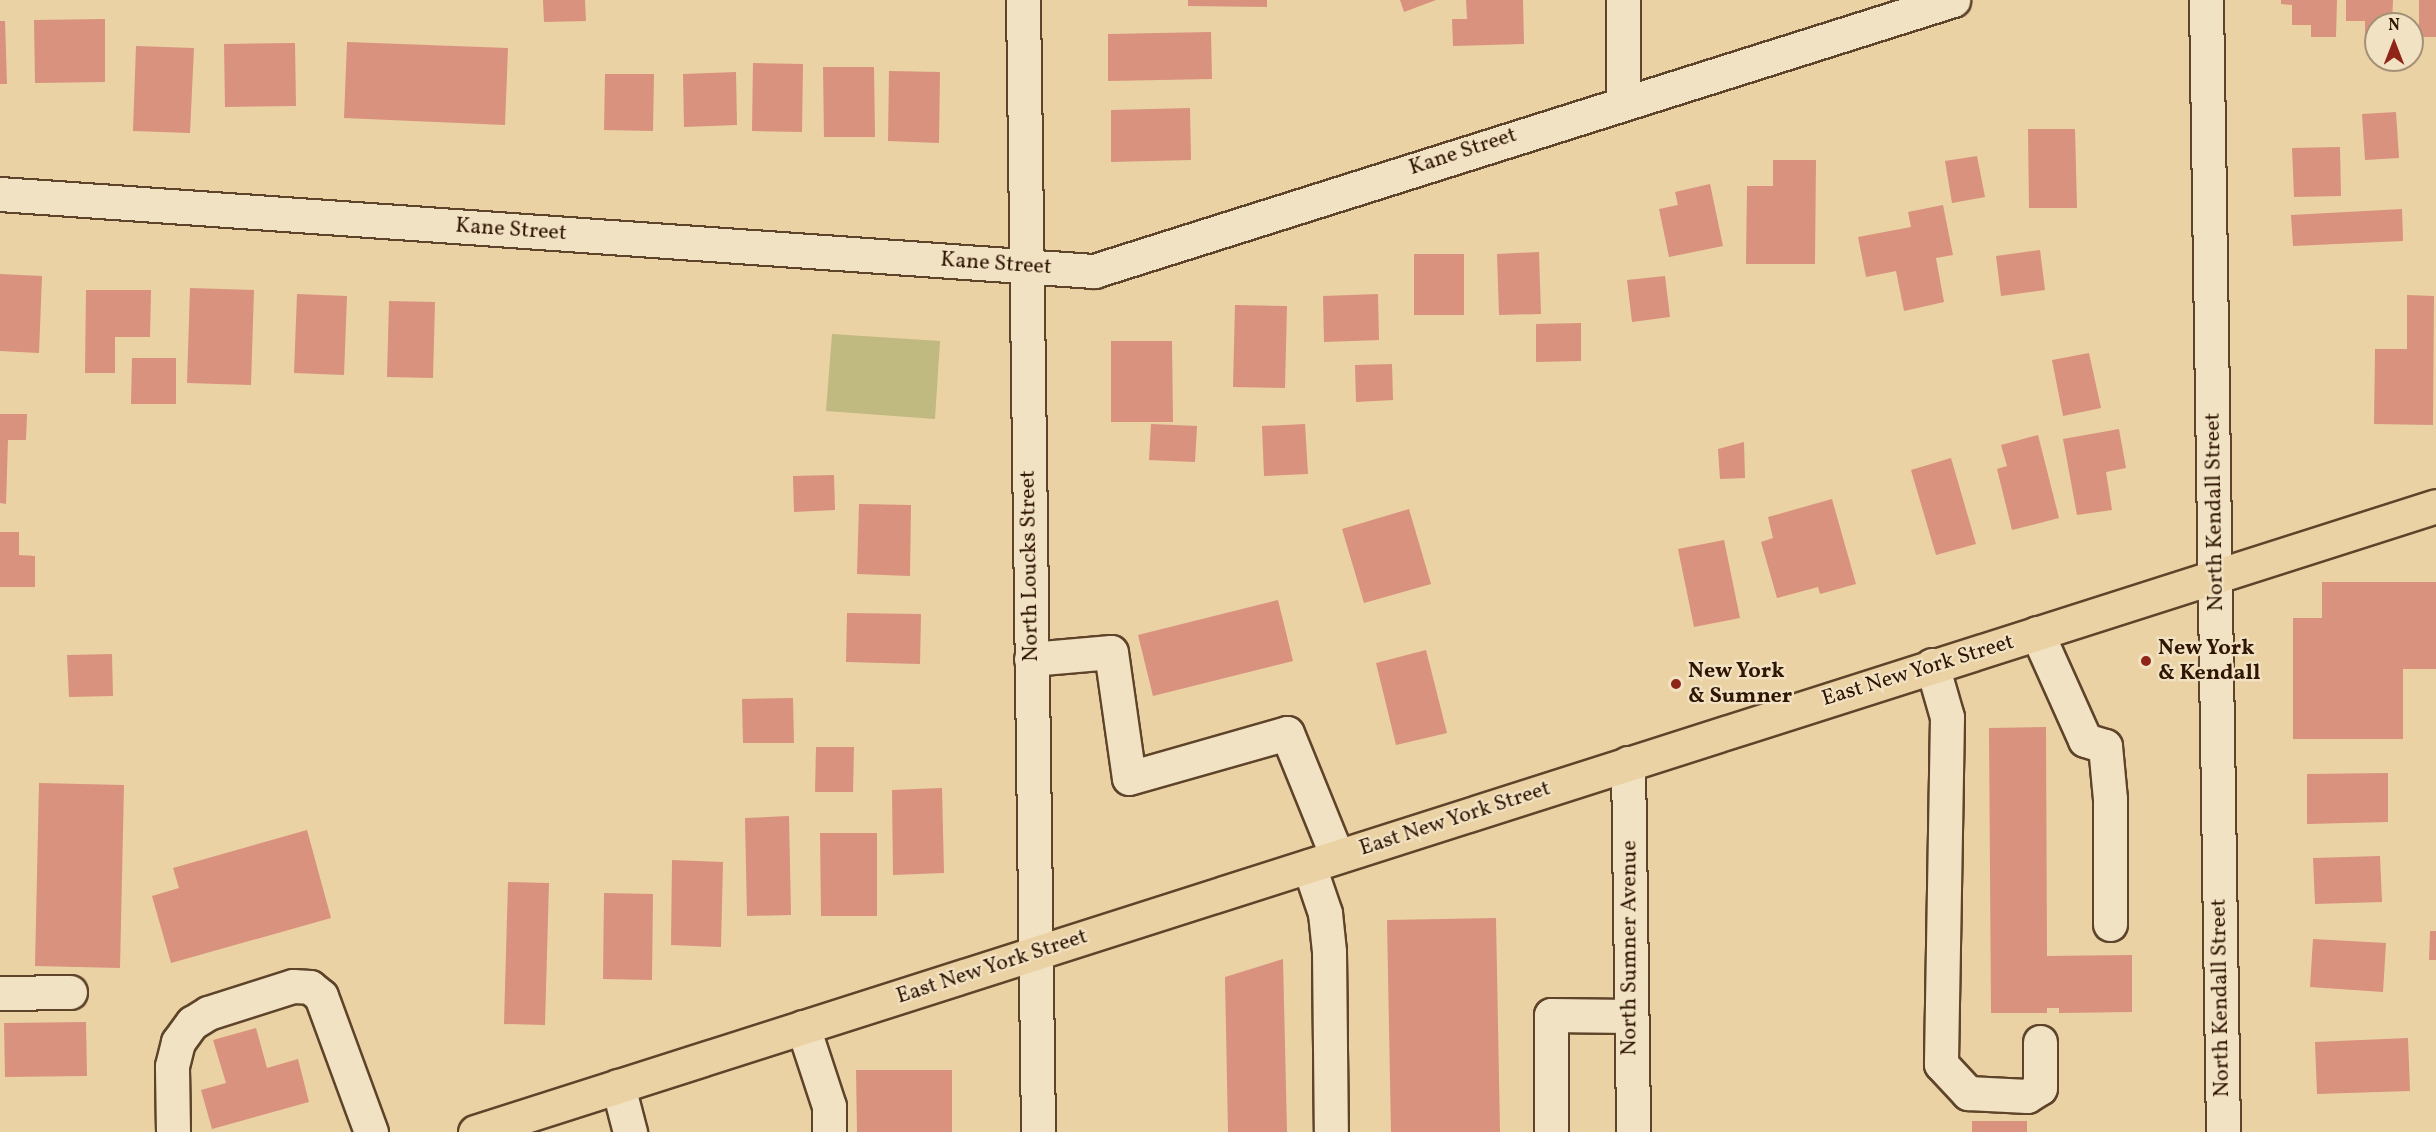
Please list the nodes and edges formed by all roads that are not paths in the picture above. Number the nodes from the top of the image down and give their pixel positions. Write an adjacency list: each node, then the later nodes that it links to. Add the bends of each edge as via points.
1 (1023, 0): 7 (street, North Loucks Street)
2 (1623, 0): 5 (street)
3 (1953, 0): 5 (street, Kane Street)
4 (2206, 0): 9 (street, North Kendall Street)
5 (1623, 101): 7 (street, Kane Street, via 1094,271)
6 (0, 194): 7 (street, Kane Street)
7 (1024, 267): 11 (street, North Loucks Street)
8 (2436, 506): 9 (main road, East New York Street)
9 (2216, 578): 10 (main road, East New York Street); 33 (street, North Kendall Street)
10 (2037, 633): 12 (main road, East New York Street); 15 (street, via 2085,740 2105,746)
11 (1031, 659): 14 (street, via 1110,652 1129,778 1287,733); 16 (street, North Loucks Street)
12 (1932, 665): 13 (main road, East New York Street); 21 (street, via 1947,717 1941,1064 1968,1093 2027,1096 2040,1088)
13 (1628, 764): 14 (main road, East New York Street); 19 (street, North Sumner Avenue)
14 (1323, 861): 16 (main road, East New York Street); 30 (street, via 1329,952)
15 (2110, 924)
16 (1036, 952): 20 (main road, East New York Street); 29 (street, North Loucks Street)
17 (70, 992): 18 (street)
18 (0, 993)
19 (1630, 1016): 31 (street, via 1551,1015); 32 (street, North Sumner Avenue)
20 (803, 1027): 22 (main road, East New York Street); 28 (street, via 829,1106)
21 (2040, 1042)
22 (618, 1086): 23 (main road, East New York Street); 27 (street)
23 (514, 1126): 26 (main road, East New York Street)
24 (173, 1132): 25 (street, via 172,1066 178,1042 192,1023 208,1013 293,986 310,987 321,996)
25 (371, 1132)
26 (475, 1132)
27 (630, 1132)
28 (829, 1132)
29 (1038, 1132)
30 (1331, 1132)
31 (1551, 1132)
32 (1633, 1132)
33 (2223, 1132)

